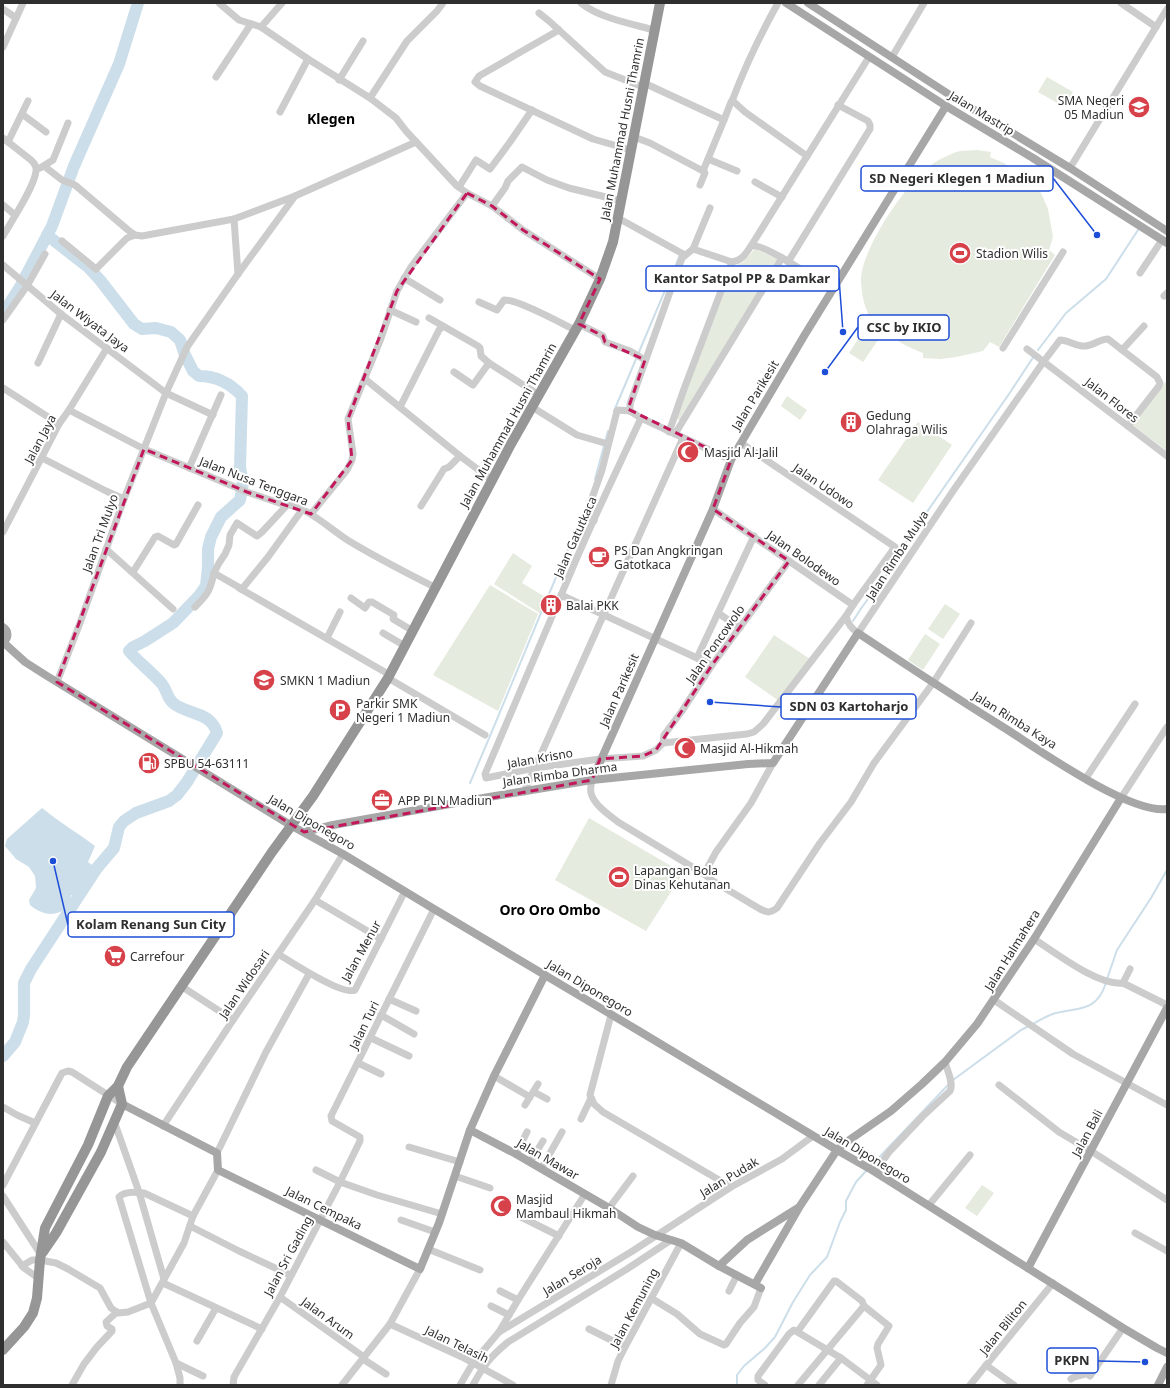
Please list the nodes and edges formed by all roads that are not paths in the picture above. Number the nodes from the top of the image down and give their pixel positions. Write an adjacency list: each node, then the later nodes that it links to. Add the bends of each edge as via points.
1 (23, 3): 16 (street)
2 (219, 3): 17 (street, via 239,20)
3 (282, 3): 18 (street)
4 (442, 3): 30 (street, via 407,41)
5 (581, 3): 21 (street, via 612,18)
6 (660, 3): 21 (highway, Jalan Muhammad Husni Thamrin)
7 (778, 3): 32 (street, via 764,26)
8 (786, 3): 15 (main road, Jalan Mastrip)
9 (924, 3): 25 (street)
10 (1122, 3): 19 (street)
11 (809, 4): 15 (main road); 25 (main road, Jalan Mastrip)
12 (3, 9): 16 (street)
13 (1167, 9): 19 (street)
14 (538, 13): 20 (street)
15 (802, 13): 24 (main road, Jalan Mastrip)
16 (16, 18): 23 (street)
17 (251, 24): 18 (street); 27 (street)
18 (261, 27): 26 (street)
19 (1156, 27): 48 (street)
20 (559, 30): 29 (street, via 605,72); 35 (street, via 476,79 475,82 480,86)
21 (654, 30): 29 (highway, Jalan Muhammad Husni Thamrin)
22 (364, 41): 28 (street)
23 (3, 47)
24 (869, 57): 33 (street); 34 (main road, Jalan Mastrip)
25 (892, 57): 48 (main road, Jalan Mastrip)
26 (308, 60): 28 (street); 36 (street)
27 (216, 77)
28 (339, 80): 30 (street)
29 (644, 85): 38 (street); 41 (highway, Jalan Muhammad Husni Thamrin)
30 (370, 98): 43 (street, via 396,118)
31 (28, 101): 37 (street)
32 (732, 101): 38 (street); 45 (street)
33 (838, 105): 45 (street); 77 (street, via 868,121 870,129)
34 (946, 106): 69 (main road, Jalan Mastrip); 84 (main road, Jalan Parikesit)
35 (532, 110): 44 (street, via 593,139); 54 (street, via 490,169 476,160)
36 (280, 112)
37 (22, 114): 40 (street); 42 (street)
38 (724, 120): 46 (street)
39 (68, 123): 47 (street, via 53,160)
40 (46, 132)
41 (634, 137): 44 (highway, Jalan Muhammad Husni Thamrin); 51 (street)
42 (5, 140): 49 (street, via 35,163)
43 (416, 142): 54 (street); 56 (street)
44 (631, 150): 58 (highway, Jalan Muhammad Husni Thamrin)
45 (807, 156): 57 (street)
46 (708, 159): 50 (street); 51 (street)
47 (44, 166): 49 (street); 66 (street, via 62,180 75,185)
48 (1070, 168): 65 (main road, Jalan Mastrip)
49 (36, 170): 62 (street, via 33,182)
50 (737, 171)
51 (703, 172): 53 (street, via 705,173)
52 (755, 182): 57 (street)
53 (700, 185)
54 (459, 187): 55 (street)
55 (467, 193): 60 (street); 81 (street)
56 (295, 196): 64 (street); 80 (street, Jalan Tri Mulyo)
57 (782, 197): 70 (street)
58 (622, 201): 60 (street, via 569,188 522,167 508,181); 63 (highway, Jalan Muhammad Husni Thamrin)
59 (3, 205): 62 (street)
60 (492, 206): 82 (street, via 523,230)
61 (710, 208): 71 (street)
62 (15, 215): 67 (street)
63 (618, 218): 74 (street); 82 (highway, Jalan Muhammad Husni Thamrin)
64 (234, 219): 66 (street, via 142,236); 80 (street)
65 (1167, 231)
66 (135, 235): 68 (street, via 127,238 96,269)
67 (3, 236)
68 (62, 241)
69 (1164, 242): 79 (street)
70 (752, 246): 75 (street, via 759,246); 76 (street, via 741,259)
71 (693, 248): 74 (street); 76 (street)
72 (1063, 252): 96 (street)
73 (45, 254): 83 (street)
74 (685, 255): 99 (street)
75 (782, 258): 77 (street); 117 (street)
76 (732, 262): 117 (street, via 684,389)
77 (788, 262): 84 (street)
78 (3, 265): 83 (street, Jalan Wiyata Jaya)
79 (1140, 273)
80 (238, 274): 106 (street, Jalan Tri Mulyo, via 187,347)
81 (404, 278): 85 (street); 87 (street)
82 (600, 279): 94 (highway, Jalan Muhammad Husni Thamrin)
83 (26, 285): 88 (street, Jalan Wiyata Jaya); 90 (street)
84 (832, 290): 120 (main road, Jalan Parikesit)
85 (440, 300)
86 (479, 302): 94 (street, via 497,310 504,300 509,300)
87 (390, 310): 91 (street); 104 (street)
88 (61, 314): 95 (street, Jalan Wiyata Jaya); 101 (street)
89 (429, 318): 92 (street)
90 (3, 320)
91 (416, 322)
92 (444, 326): 102 (street, via 478,346 480,356); 109 (street, via 439,330)
93 (1144, 326): 98 (street)
94 (577, 327): 99 (street, via 603,336 605,342); 108 (highway, Jalan Muhammad Husni Thamrin)
95 (107, 348): 106 (street, Jalan Wiyata Jaya); 112 (street)
96 (1003, 348)
97 (1028, 349): 100 (street, Jalan Flores)
98 (1122, 350): 100 (street, Jalan Rimba Mulya, via 1106,338 1085,346 1076,346 1060,340); 116 (street, via 1157,377 1160,383)
99 (646, 360): 111 (street)
100 (1043, 360): 116 (street, Jalan Flores); 158 (street, Jalan Rimba Mulya)
101 (38, 363)
102 (489, 363): 103 (street, via 473,385); 108 (street)
103 (454, 372)
104 (365, 378): 109 (street); 134 (street, via 348,419 352,460 347,470)
105 (3, 388): 115 (street)
106 (166, 393): 113 (street, Jalan Wiyata Jaya); 121 (street, Jalan Tri Mulyo)
107 (221, 395): 113 (street)
108 (539, 395): 110 (highway, Jalan Muhammad Husni Thamrin)
109 (400, 407): 122 (street)
110 (532, 407): 119 (street, via 576,435); 127 (highway, Jalan Muhammad Husni Thamrin)
111 (630, 407): 114 (street); 119 (street, via 617,412)
112 (68, 410): 115 (street, Jalan Jaya); 121 (street, Jalan Jaya)
113 (213, 415): 126 (street)
114 (641, 418): 117 (street); 135 (street, Jalan Gatutkaca)
115 (59, 424): 124 (street, Jalan Jaya)
116 (1128, 426): 123 (street, Jalan Flores)
117 (672, 433): 118 (street)
118 (683, 438): 125 (street); 151 (street)
119 (606, 444): 135 (street, via 602,470 586,515)
120 (741, 444): 125 (main road, Jalan Parikesit); 146 (street, Jalan Udowo, via 895,547)
121 (144, 449): 126 (street, Jalan Nusa Tenggara); 128 (street, Jalan Tri Mulyo)
122 (460, 456): 127 (street); 131 (street, via 444,469)
123 (1167, 456)
124 (42, 458): 128 (street); 136 (street, Jalan Jaya)
125 (731, 460): 132 (main road, Jalan Parikesit)
126 (189, 468): 129 (street, Jalan Nusa Tenggara, via 247,492)
127 (492, 480): 143 (highway, Jalan Muhammad Husni Thamrin)
128 (124, 499): 138 (street, Jalan Tri Mulyo)
129 (288, 504): 133 (street, Jalan Nusa Tenggara); 141 (street, via 257,536 237,523 230,534 225,554)
130 (198, 505): 140 (street, via 176,544 155,536)
131 (421, 506)
132 (713, 509): 137 (street, Jalan Bolodewo); 160 (main road, Jalan Parikesit)
133 (302, 510): 134 (street, Jalan Nusa Tenggara); 142 (street, via 268,557 242,589)
134 (311, 514): 143 (street, Jalan Nusa Tenggara, via 388,564)
135 (594, 521): 144 (street, Jalan Gatutkaca)
136 (3, 532)
137 (754, 536): 139 (street, Jalan Bolodewo); 150 (street)
138 (106, 549): 140 (street); 166 (street, Jalan Tri Mulyo)
139 (789, 561): 146 (street, Jalan Bolodewo); 155 (street, Jalan Poncowolo)
140 (133, 572): 148 (street)
141 (214, 573): 142 (street); 147 (street, via 210,589)
142 (239, 588): 159 (street)
143 (436, 588): 156 (highway, Jalan Muhammad Husni Thamrin)
144 (561, 595): 151 (street); 175 (street, Jalan Gatutkaca)
145 (351, 598): 156 (street, via 365,608 372,602)
146 (853, 605): 152 (street)
147 (195, 607)
148 (173, 610)
149 (340, 612): 159 (street)
150 (718, 613): 155 (street); 163 (street)
151 (603, 614): 160 (street); 174 (street)
152 (846, 616): 158 (street, via 851,628); 171 (street, via 763,724 754,732)
153 (971, 623): 167 (street)
154 (3, 627): 161 (main road, via 8,635)
155 (740, 628): 164 (street, Jalan Poncowolo)
156 (413, 631): 162 (highway, Jalan Muhammad Husni Thamrin)
157 (383, 633): 162 (street)
158 (858, 633): 167 (main road, Jalan Rimba Kaya); 173 (main road, Jalan Rimba Mulya)
159 (327, 638): 165 (street)
160 (655, 638): 163 (street); 172 (main road, Jalan Parikesit)
161 (3, 642): 166 (main road, Jalan Diponegoro, via 25,662)
162 (406, 646): 165 (highway, Jalan Muhammad Husni Thamrin)
163 (698, 658): 164 (street)
164 (712, 665): 171 (street, Jalan Poncowolo, via 664,735)
165 (389, 676): 170 (street); 181 (highway, Jalan Muhammad Husni Thamrin, via 350,740)
166 (57, 682): 181 (main road, Jalan Diponegoro)
167 (933, 683): 176 (main road, Jalan Rimba Kaya); 184 (street, via 874,763 851,802 777,908 768,913)
168 (1135, 704): 176 (street)
169 (1167, 727): 179 (street, Jalan Halmahera)
170 (485, 734)
171 (663, 742): 172 (street, Jalan Krisno, via 656,750 643,756)
172 (600, 759): 174 (street, Jalan Krisno); 177 (main road, Jalan Parikesit)
173 (773, 763): 177 (main road, Jalan Rimba Dharma); 184 (street)
174 (535, 768): 175 (street, Jalan Krisno, via 488,779); 178 (street)
175 (485, 777)
176 (1086, 778): 179 (main road, Jalan Rimba Kaya)
177 (592, 780): 178 (main road, Jalan Rimba Dharma); 184 (street, via 593,797 607,813)
178 (524, 792): 182 (main road, Jalan Rimba Dharma)
179 (1121, 798): 180 (main road, Jalan Rimba Kaya, via 1148,808); 189 (main road, Jalan Halmahera)
180 (1167, 809)
181 (292, 826): 182 (main road, Jalan Diponegoro); 195 (highway, Jalan Muhammad Husni Thamrin)
182 (304, 832): 183 (main road, Jalan Diponegoro)
183 (343, 854): 185 (main road, Jalan Diponegoro); 186 (street, Jalan Widosari)
184 (704, 874)
185 (405, 891): 187 (main road, Jalan Diponegoro); 188 (street, Jalan Menur)
186 (315, 900): 188 (street); 190 (street, Jalan Widosari)
187 (434, 909): 193 (main road, Jalan Diponegoro); 196 (street, Jalan Turi)
188 (381, 939): 192 (street, Jalan Menur, via 353,991)
189 (1034, 939): 194 (street, via 1089,974 1105,981); 197 (main road, Jalan Halmahera)
190 (278, 954): 192 (street, Jalan Menur); 203 (street, Jalan Widosari)
191 (1130, 969): 194 (street)
192 (310, 974): 236 (street, via 266,1052)
193 (545, 975): 202 (main road, Jalan Diponegoro); 210 (main road)
194 (1124, 983): 198 (street)
195 (181, 986): 203 (street); 214 (highway, Jalan Muhammad Husni Thamrin, via 127,1067)
196 (389, 999): 200 (street); 201 (street, Jalan Turi)
197 (994, 1000): 207 (main road, Jalan Halmahera, via 973,1030); 211 (street, via 1073,1054)
198 (1167, 1005)
199 (1167, 1008): 211 (main road, Jalan Bali)
200 (416, 1011)
201 (381, 1015): 204 (street); 205 (street, Jalan Turi)
202 (611, 1015): 217 (street); 231 (main road, Jalan Diponegoro)
203 (233, 1020): 226 (street, Jalan Widosari)
204 (414, 1034)
205 (371, 1038): 206 (street); 208 (street, Jalan Turi)
206 (409, 1056)
207 (945, 1062): 234 (main road, Jalan Halmahera, via 896,1107); 244 (street, via 952,1088 889,1152)
208 (358, 1064): 209 (street); 230 (street, Jalan Turi, via 331,1116 332,1121)
209 (381, 1074)
210 (494, 1076): 215 (street); 227 (main road)
211 (1128, 1083): 221 (street); 235 (main road, Jalan Bali)
212 (538, 1084): 215 (street)
213 (999, 1085): 235 (street, via 1059,1132)
214 (118, 1086): 216 (highway, Jalan Muhammad Husni Thamrin); 219 (highway)
215 (532, 1094): 218 (street); 220 (street)
216 (108, 1096): 219 (street); 225 (street, via 72,1072 65,1071); 273 (highway, via 88,1145 46,1228)
217 (591, 1098): 223 (street); 249 (street, via 603,1112)
218 (547, 1099)
219 (122, 1104): 224 (highway); 226 (main road)
220 (525, 1105)
221 (1167, 1105)
222 (3, 1107): 225 (street)
223 (581, 1119)
224 (114, 1121): 251 (street); 273 (highway, via 97,1159)
225 (35, 1123): 248 (street)
226 (163, 1126): 236 (main road)
227 (470, 1130): 237 (main road, Jalan Mawar); 239 (main road)
228 (527, 1132): 237 (street)
229 (562, 1132): 241 (street)
230 (360, 1136): 247 (street, Jalan Sri Gading)
231 (813, 1136): 234 (main road, Jalan Diponegoro); 249 (street, Jalan Pudak, via 782,1158)
232 (543, 1141): 240 (street)
233 (409, 1147): 239 (street)
234 (836, 1150): 244 (main road, Jalan Diponegoro); 256 (main road)
235 (1092, 1151): 254 (street); 276 (main road, Jalan Bali)
236 (217, 1153): 242 (main road)
237 (516, 1154): 240 (main road, Jalan Mawar)
238 (970, 1155): 255 (street)
239 (460, 1162): 245 (main road)
240 (530, 1162): 241 (main road, Jalan Mawar)
241 (541, 1169): 252 (main road, Jalan Mawar)
242 (218, 1170): 259 (street); 261 (main road, Jalan Cempaka)
243 (316, 1170): 247 (street)
244 (874, 1171): 255 (main road, Jalan Diponegoro)
245 (455, 1176): 250 (street); 258 (main road)
246 (632, 1176): 257 (street)
247 (340, 1182): 258 (street); 261 (street, Jalan Sri Gading)
248 (3, 1185)
249 (731, 1186): 266 (street, Jalan Pudak)
250 (490, 1188)
251 (140, 1192): 259 (street); 282 (street); 290 (street, via 122,1194 118,1200)
252 (585, 1194): 257 (main road, Jalan Mawar); 267 (street)
253 (3, 1196): 273 (street)
254 (1167, 1200)
255 (929, 1205): 276 (main road, Jalan Diponegoro)
256 (800, 1206): 275 (main road, via 747,1240); 284 (main road)
257 (609, 1208): 266 (main road, Jalan Mawar)
258 (442, 1214): 264 (main road)
259 (193, 1216): 263 (street)
260 (520, 1217): 267 (street)
261 (320, 1219): 277 (main road, Jalan Cempaka); 279 (street, Jalan Sri Gading)
262 (401, 1220): 264 (street)
263 (190, 1226): 279 (street); 282 (street, via 184,1243)
264 (435, 1232): 271 (main road)
265 (1135, 1233): 272 (street)
266 (655, 1235): 268 (main road, Jalan Mawar); 301 (street, Jalan Seroja)
267 (559, 1236): 289 (street)
268 (671, 1240): 270 (main road, Jalan Mawar); 312 (street, via 508,1342)
269 (3, 1243): 274 (street)
270 (681, 1243): 275 (main road, Jalan Mawar); 288 (street, Jalan Kemuning)
271 (428, 1249): 277 (main road); 278 (street)
272 (1167, 1251)
273 (40, 1258): 274 (street); 281 (highway); 294 (street, via 56,1263 95,1284 104,1293 111,1308)
274 (22, 1266): 281 (street)
275 (719, 1266): 280 (main road, Jalan Mawar)
276 (1028, 1268): 283 (main road, Jalan Diponegoro)
277 (420, 1269): 296 (street)
278 (480, 1270)
279 (290, 1275): 287 (street, Jalan Sri Gading)
280 (737, 1276): 284 (main road, Jalan Mawar); 286 (street)
281 (38, 1278): 304 (highway, via 33,1313)
282 (163, 1281): 290 (street); 293 (street)
283 (1053, 1283): 297 (main road, Jalan Diponegoro); 311 (street, Jalan Biliton)
284 (758, 1286): 288 (street, via 754,1307 724,1345 700,1334 677,1314)
285 (500, 1291): 289 (street)
286 (729, 1292)
287 (280, 1297): 298 (street, Jalan Sri Gading); 307 (street, Jalan Arum)
288 (651, 1298): 303 (street, Jalan Kemuning)
289 (518, 1300): 295 (street)
290 (151, 1304): 294 (street, via 128,1312); 309 (street)
291 (491, 1306): 295 (street)
292 (864, 1306): 300 (street, via 862,1301 834,1280); 305 (street); 317 (street, via 889,1326 877,1348 882,1365)
293 (216, 1308): 298 (street); 302 (street)
294 (117, 1312): 319 (street, via 106,1322 112,1331 84,1364)
295 (509, 1315): 301 (street)
296 (390, 1324): 307 (street); 310 (street, Jalan Telasih)
297 (1123, 1328): 306 (main road, Jalan Diponegoro); 316 (street, via 1092,1373 1076,1376)
298 (262, 1329): 321 (street, Jalan Sri Gading, via 234,1377)
299 (589, 1329): 303 (street)
300 (798, 1331): 305 (street); 326 (street, via 794,1330 789,1334 758,1376 758,1380)
301 (499, 1332): 310 (street)
302 (197, 1341)
303 (625, 1347): 325 (street, Jalan Kemuning)
304 (3, 1350)
305 (827, 1350): 308 (street); 327 (street)
306 (1167, 1353)
307 (363, 1358): 314 (street, Jalan Arum); 322 (street)
308 (841, 1358): 317 (street); 328 (street)
309 (176, 1363): 315 (street); 320 (street)
310 (474, 1363): 312 (street, Jalan Telasih); 323 (street)
311 (986, 1365): 330 (street, Jalan Biliton); 331 (street)
312 (482, 1367): 318 (street, Jalan Telasih); 324 (street)
313 (1167, 1367): 332 (main road)
314 (386, 1374)
315 (203, 1376)
316 (1071, 1380)
317 (869, 1382): 329 (street)
318 (510, 1384)
319 (72, 1385)
320 (180, 1385)
321 (233, 1385)
322 (342, 1385)
323 (460, 1385)
324 (473, 1385)
325 (611, 1385)
326 (765, 1385)
327 (798, 1385)
328 (819, 1385)
329 (877, 1385)
330 (970, 1385)
331 (1014, 1385)
332 (1158, 1385)

